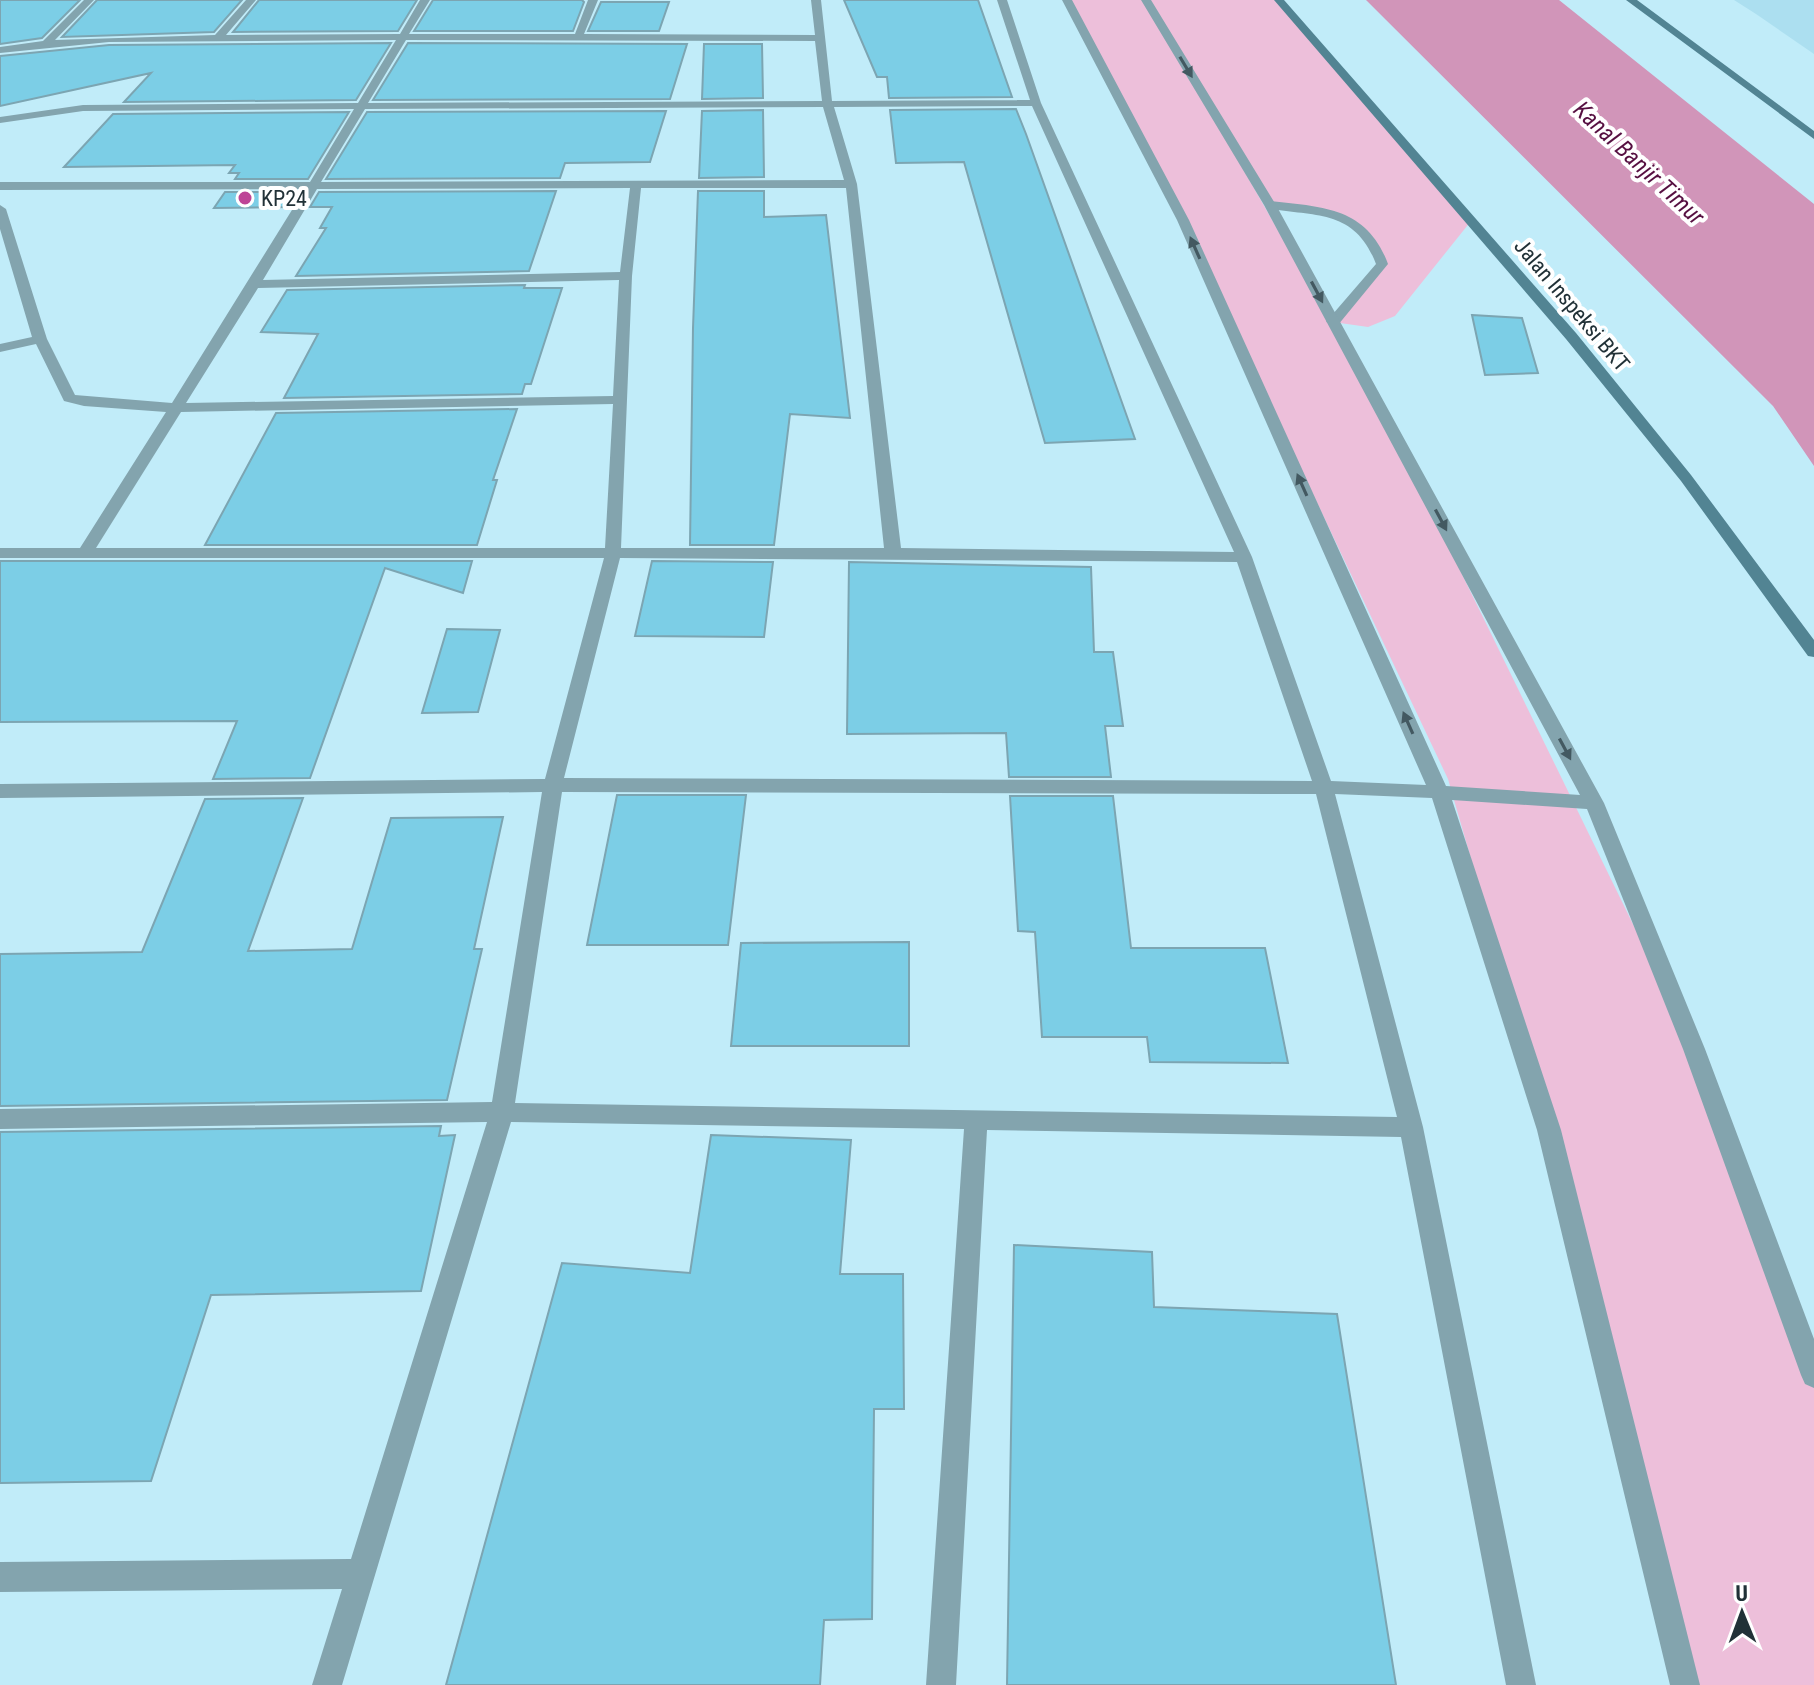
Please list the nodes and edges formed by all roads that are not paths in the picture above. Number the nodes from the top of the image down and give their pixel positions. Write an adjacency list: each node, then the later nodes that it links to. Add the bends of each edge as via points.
1 (89, 0): 15 (street)
2 (251, 0): 13 (street)
3 (425, 0): 12 (street)
4 (593, 0): 11 (street)
5 (816, 0): 14 (street)
6 (1002, 0): 18 (street)
7 (1067, 0): 44 (street, one-way to 7, via 1183,220)
8 (1146, 0): 26 (street, one-way to 26)
9 (1279, 0): 40 (street, Jalan Inspeksi BKT, via 1571,336 1686,478)
10 (1631, 0): 21 (street)
11 (579, 35): 12 (street); 14 (street)
12 (402, 36): 13 (street); 19 (street)
13 (218, 38): 15 (street)
14 (819, 38): 17 (street)
15 (47, 42): 16 (street)
16 (0, 50)
17 (827, 102): 18 (street); 19 (street); 23 (street)
18 (1036, 103): 39 (street)
19 (360, 104): 20 (street, via 83,108); 25 (street)
20 (0, 120)
21 (1814, 136)
22 (636, 184): 23 (street); 25 (street); 28 (street)
23 (851, 184): 38 (street)
24 (0, 186): 25 (street)
25 (310, 186): 29 (street)
26 (1270, 205): 30 (street, one-way to 30); 30 (street, via 1337,215 1364,227 1378,245 1382,264)
27 (0, 209): 31 (street)
28 (626, 276): 29 (street); 33 (street)
29 (254, 284): 34 (street)
30 (1333, 322): 45 (street, one-way to 45)
31 (40, 339): 32 (street); 34 (street, via 69,398)
32 (0, 348)
33 (620, 400): 34 (street); 37 (street)
34 (174, 408): 35 (street)
35 (86, 551): 36 (street); 37 (street)
36 (0, 553)
37 (613, 553): 38 (street); 41 (street)
38 (893, 553): 39 (street)
39 (1244, 557): 42 (street)
40 (1814, 652)
41 (553, 785): 42 (street); 43 (street); 46 (street)
42 (1324, 788): 44 (street); 49 (street)
43 (0, 791)
44 (1440, 794): 45 (street); 56 (street, via 1549,1130)
45 (1594, 803): 50 (street, via 1694,1049)
46 (502, 1112): 47 (street); 48 (street); 51 (street)
47 (0, 1119)
48 (976, 1120): 49 (street); 54 (street)
49 (1411, 1127): 55 (street)
50 (1814, 1375)
51 (360, 1574): 52 (street); 53 (street)
52 (0, 1577)
53 (327, 1685)
54 (941, 1685)
55 (1521, 1685)
56 (1685, 1685)

